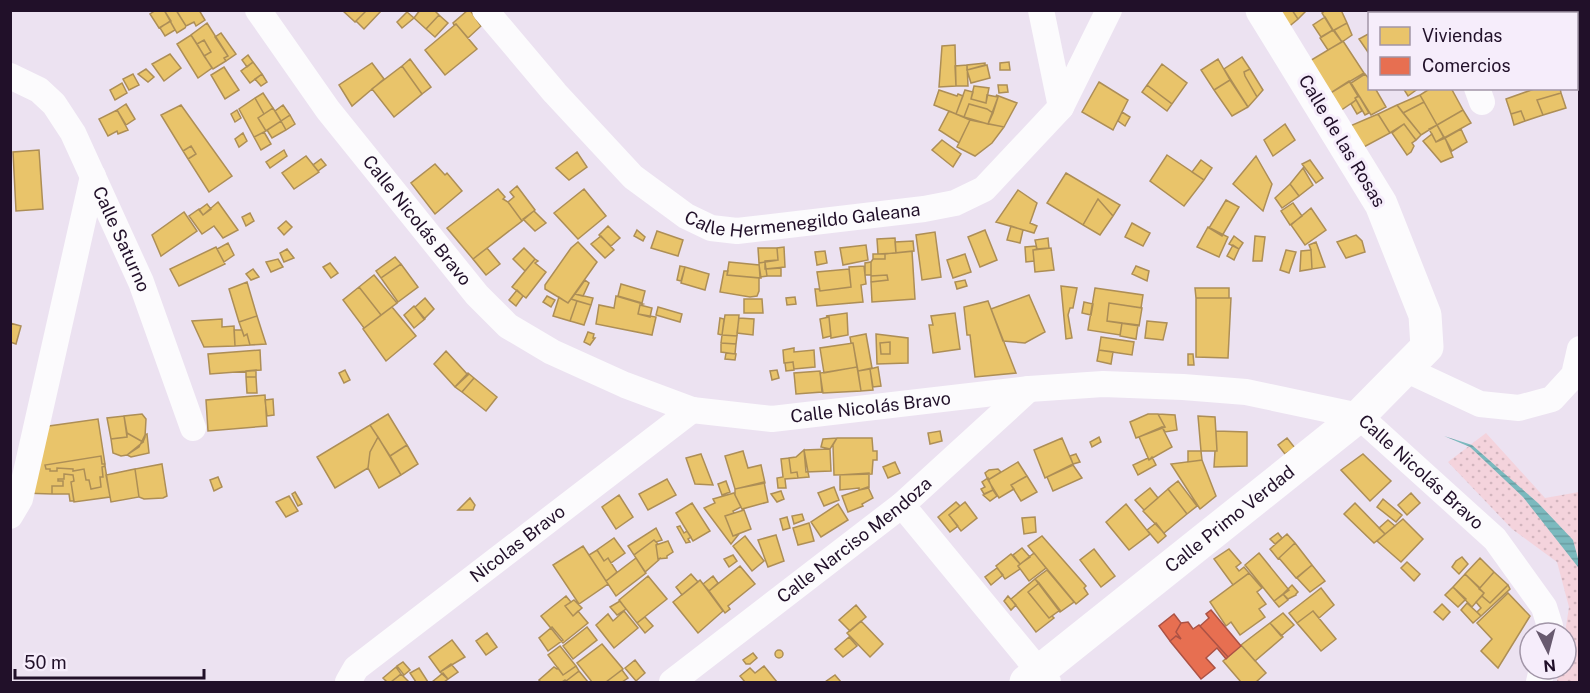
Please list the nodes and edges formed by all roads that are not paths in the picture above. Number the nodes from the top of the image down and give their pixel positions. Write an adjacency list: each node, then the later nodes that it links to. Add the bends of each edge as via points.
1 (258, 10): 12 (street, Calle Nicolás Bravo, via 328,110 477,295 507,326 552,352)
2 (485, 10): 7 (street, Calle Hermenegildo Galeana, via 633,177 686,216 711,228 737,231 955,203 984,189)
3 (1041, 10): 7 (street)
4 (1109, 10): 7 (street, Calle Hermenegildo Galeana)
5 (1262, 10): 10 (street, Calle de las Rosas, via 1381,204 1425,315)
6 (10, 76): 8 (street, Calle Saturno, via 39,90 54,104)
7 (1061, 107)
8 (93, 176): 14 (street, Calle Saturno, via 141,282); 16 (street, via 20,499)
9 (1580, 349): 10 (street, via 1574,375 1552,399 1519,408 1480,404)
10 (1416, 358): 13 (street, Calle Primo Verdad)
11 (1029, 389): 12 (street, Calle Nicolás Bravo, via 772,419); 13 (street, Calle Nicolás Bravo, via 1103,384 1246,392); 15 (street, Calle Narciso Mendoza)
12 (692, 410): 19 (street, Nicolas Bravo, via 356,668)
13 (1359, 416): 17 (street, Calle Nicolás Bravo, via 1495,539 1544,607); 18 (street, Calle Primo Verdad)
14 (194, 428)
15 (902, 505): 18 (street); 20 (street, Calle Narciso Mendoza)
16 (10, 516)
17 (1548, 621)
18 (1038, 679)
19 (348, 682)
20 (672, 682)

